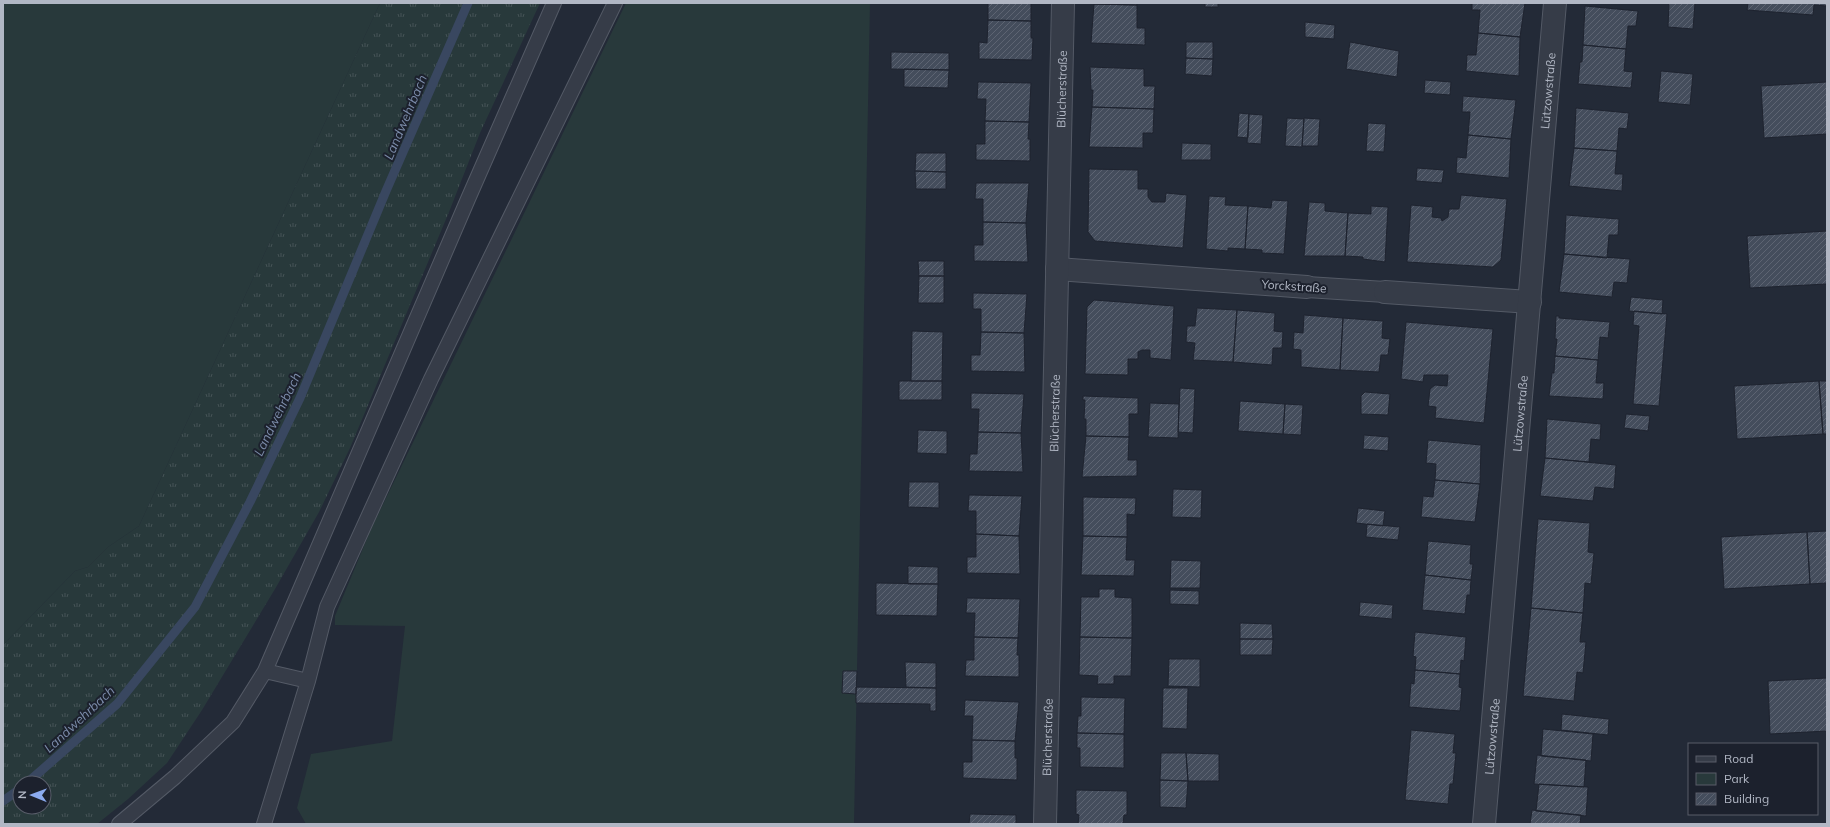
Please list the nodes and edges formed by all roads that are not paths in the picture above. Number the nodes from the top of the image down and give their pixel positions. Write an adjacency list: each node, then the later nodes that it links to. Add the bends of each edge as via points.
1 (554, 3): 9 (lane)
2 (615, 3): 10 (lane, via 430,379 327,607)
3 (1063, 3): 5 (street, Blücherstraße)
4 (1555, 3): 8 (street, Lützowstraße)
5 (1057, 269): 6 (street, Yorckstraße); 13 (street, Blücherstraße)
6 (1307, 286): 7 (street, Yorckstraße)
7 (1385, 292): 8 (street, Yorckstraße)
8 (1530, 302): 14 (street, Lützowstraße)
9 (265, 671): 10 (lane); 11 (lane, via 233,722)
10 (308, 681): 12 (lane)
11 (119, 824)
12 (264, 824)
13 (1046, 824)
14 (1484, 824)

